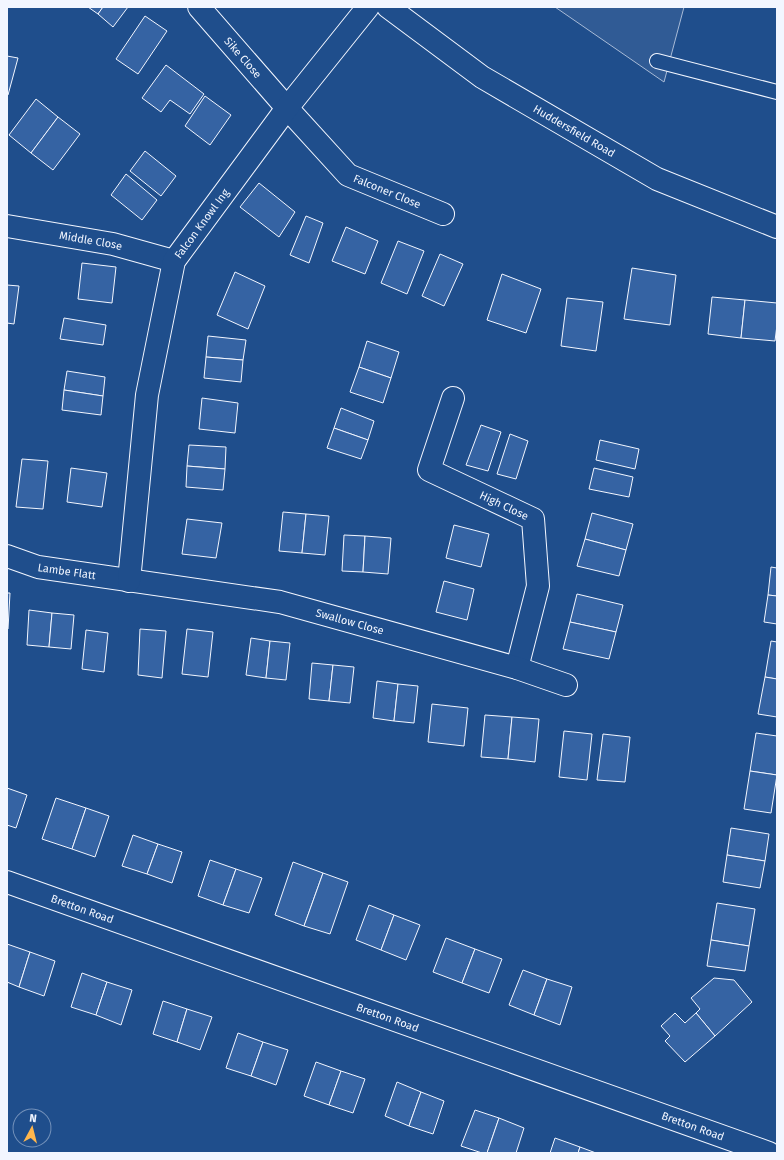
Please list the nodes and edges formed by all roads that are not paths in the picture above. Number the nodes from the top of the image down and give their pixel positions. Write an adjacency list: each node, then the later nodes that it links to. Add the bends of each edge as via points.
1 (199, 7): 6 (main road, Sike Close)
2 (368, 7): 6 (main road, Falcon Knowl Ing)
3 (388, 7): 9 (main road, Huddersfield Road, via 482,77 657,179)
4 (657, 61): 5 (lane)
5 (777, 92)
6 (287, 108): 7 (main road, Falconer Close, via 348,175); 10 (main road, Falcon Knowl Ing)
7 (443, 214)
8 (7, 226): 10 (main road, Middle Close, via 113,244)
9 (777, 227)
10 (174, 261): 13 (main road, Falcon Knowl Ing, via 147,395)
11 (453, 398): 14 (main road, High Close, via 429,470 533,519 538,586)
12 (7, 556): 13 (main road, Lambe Flatt, via 38,567)
13 (129, 581): 14 (main road, Swallow Close, via 280,602)
14 (517, 668): 15 (main road, Swallow Close)
15 (566, 685)
16 (7, 882): 17 (main road, Bretton Road)
17 (769, 1153)

